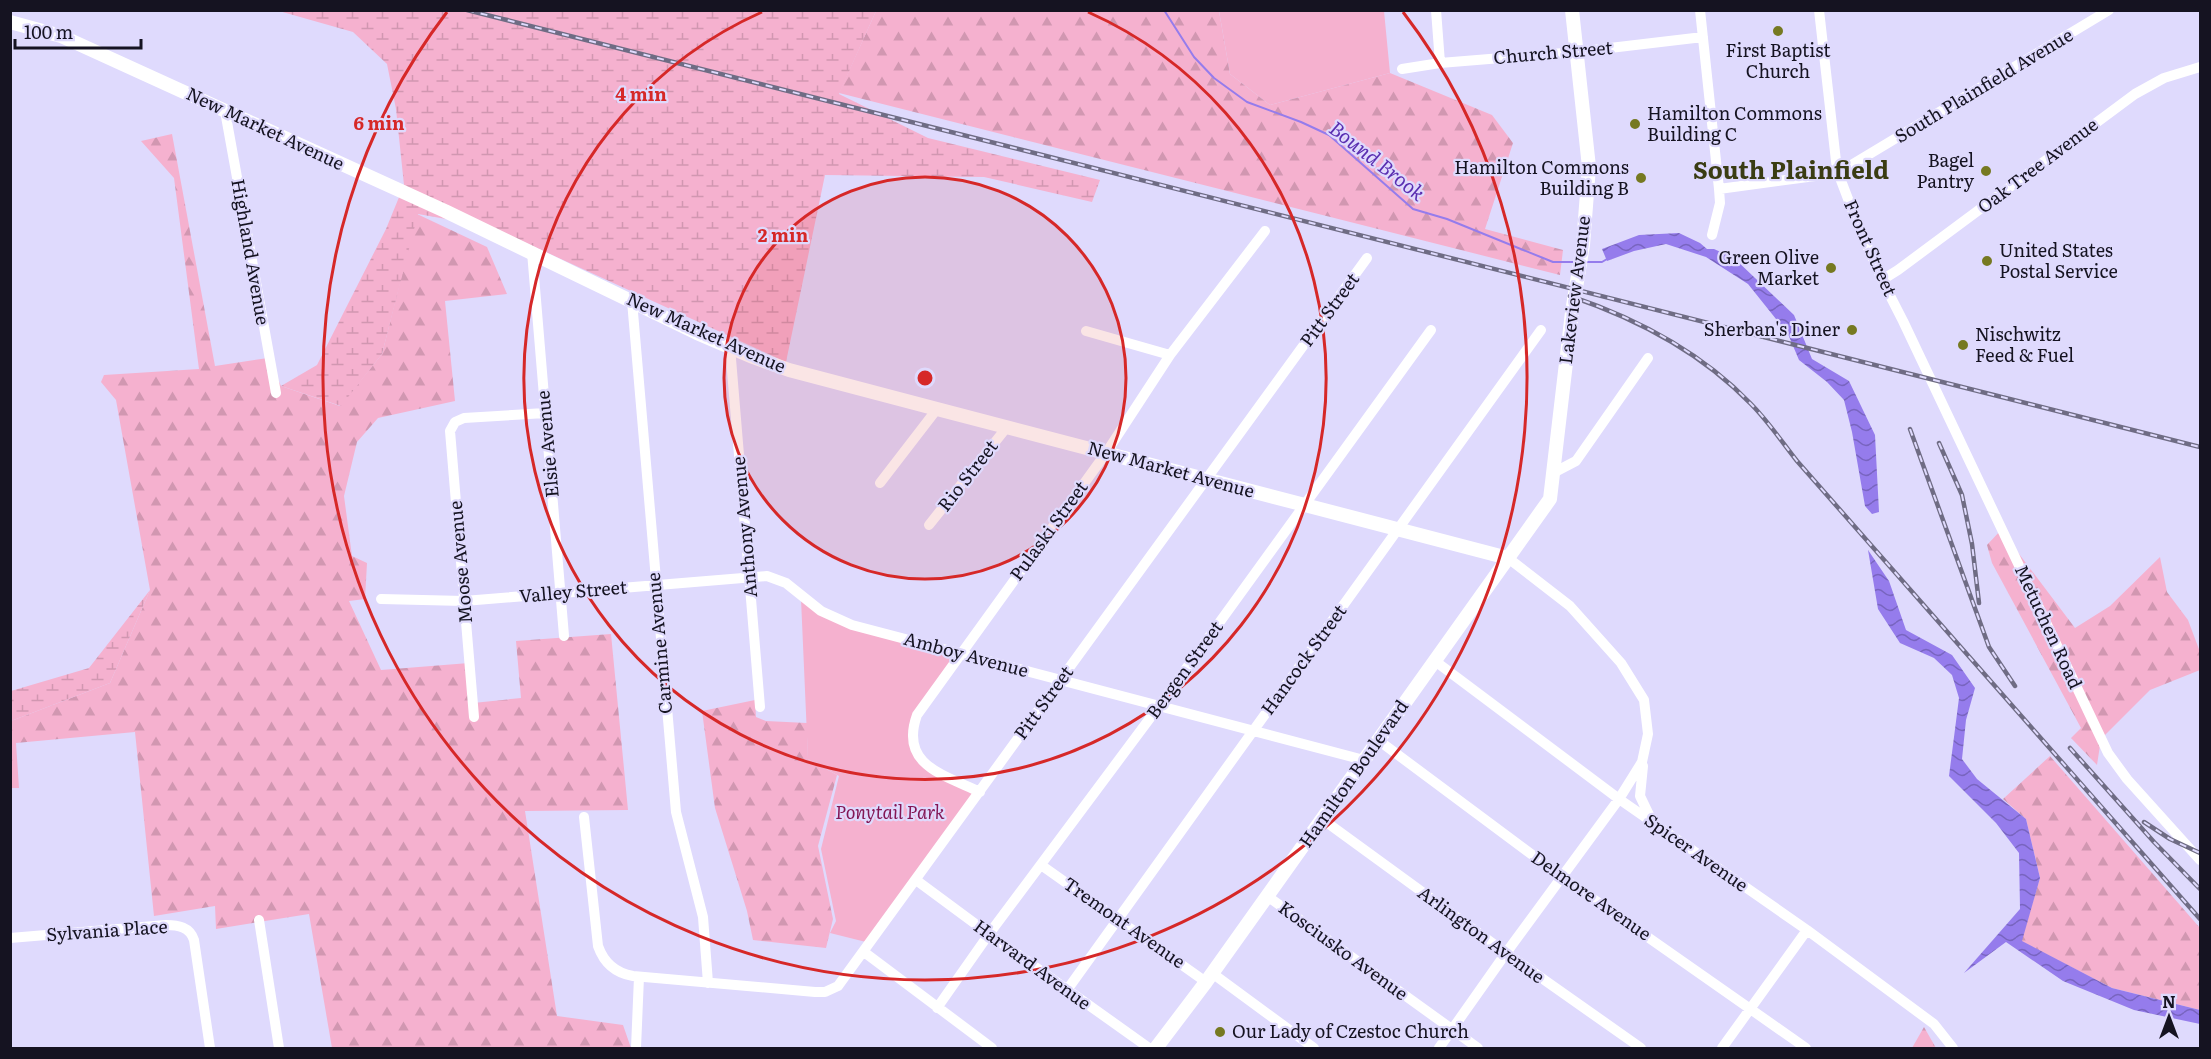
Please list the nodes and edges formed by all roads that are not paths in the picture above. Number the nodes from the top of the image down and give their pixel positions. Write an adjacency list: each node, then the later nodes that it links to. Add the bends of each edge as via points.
1 (1436, 10): 9 (street)
2 (1572, 10): 8 (main road, Lakeview Avenue)
3 (1700, 10): 7 (street)
4 (1819, 10): 13 (street, Front Street)
5 (2109, 10): 13 (street, South Plainfield Avenue)
6 (10, 22): 12 (main road, New Market Avenue, via 61,36)
7 (1703, 37): 8 (street, Church Street); 14 (street)
8 (1576, 52): 9 (street, Church Street); 33 (main road, Lakeview Avenue, via 1589,167 1583,244)
9 (1440, 63): 11 (street, Church Street)
10 (2200, 67): 19 (street, Oak Tree Avenue, via 2164,78 2135,94)
11 (1402, 69)
12 (225, 111): 17 (main road, New Market Avenue); 28 (street, Highland Avenue)
13 (1838, 173): 14 (street, South Plainfield Avenue); 19 (street, Front Street)
14 (1719, 189): 16 (street)
15 (1265, 231): 25 (street, Pulaski Street)
16 (1712, 235)
17 (532, 252): 20 (main road, New Market Avenue); 30 (street, Elsie Avenue)
18 (1367, 258): 34 (street, Pitt Street)
19 (1882, 280): 27 (street, Front Street)
20 (632, 301): 24 (main road, New Market Avenue); 42 (street, Carmine Avenue)
21 (1431, 330): 37 (street, Bergen Street)
22 (1541, 330): 39 (street, Hancock Street)
23 (1086, 332): 25 (street)
24 (730, 347): 29 (main road, New Market Avenue, via 789,370); 41 (street, Anthony Avenue)
25 (1170, 355): 32 (street, Pulaski Street)
26 (1648, 358): 33 (street, via 1576,460)
27 (1928, 373): 63 (street, Metuchen Road, via 2108,753)
28 (276, 393)
29 (937, 409): 31 (main road, New Market Avenue); 35 (street)
30 (545, 413): 43 (street, Elsie Avenue); 45 (street, Moose Avenue, via 459,419 450,431)
31 (1007, 427): 32 (main road, New Market Avenue); 38 (street, Rio Street)
32 (1106, 453): 34 (main road, New Market Avenue); 48 (street, Pulaski Street)
33 (1553, 473): 36 (main road, Lakeview Avenue)
34 (1207, 479): 37 (main road, New Market Avenue); 50 (street, Pitt Street)
35 (880, 483)
36 (1550, 499): 40 (main road, Hamilton Boulevard)
37 (1304, 505): 39 (main road, New Market Avenue); 51 (street, Bergen Street)
38 (929, 525)
39 (1398, 529): 40 (main road, New Market Avenue); 54 (street, Hancock Street)
40 (1508, 558): 49 (main road, Hamilton Boulevard); 57 (street, via 1570,606 1621,663 1647,712 1648,734)
41 (749, 576): 42 (street, Valley Street); 46 (street, Valley Street, via 767,576 786,583 821,611); 52 (street, Anthony Avenue)
42 (655, 584): 43 (street, Valley Street); 77 (street, Carmine Avenue, via 676,812 703,917)
43 (560, 593): 45 (street, Valley Street); 47 (street, Elsie Avenue)
44 (381, 599): 45 (street, Valley Street)
45 (464, 601): 53 (street, Moose Avenue)
46 (882, 633): 48 (street, Amboy Avenue)
47 (564, 636)
48 (961, 654): 50 (street, Amboy Avenue); 58 (street, Pulaski Street, via 917,715 912,734 920,759 933,770)
49 (1435, 661): 55 (main road, Hamilton Boulevard); 59 (street, Spicer Avenue)
50 (1061, 680): 51 (street, Amboy Avenue); 58 (street, Pitt Street)
51 (1159, 706): 54 (street, Amboy Avenue); 64 (street, Bergen Street)
52 (760, 707)
53 (474, 717)
54 (1253, 732): 56 (street, Amboy Avenue); 68 (street, Hancock Street)
55 (1378, 740): 56 (main road, Hamilton Boulevard); 65 (street, Delmore Avenue)
56 (1364, 760): 61 (main road, Hamilton Boulevard)
57 (1642, 762): 59 (street); 62 (street, via 1640,796)
58 (980, 792): 66 (street, Pitt Street)
59 (1619, 799): 62 (street, Spicer Avenue); 65 (street)
60 (584, 817): 75 (street, via 601,953 610,967)
61 (1322, 819): 67 (main road, Hamilton Boulevard); 74 (street, Arlington Avenue)
62 (1652, 822): 70 (street, Spicer Avenue)
63 (2200, 860)
64 (1041, 865): 68 (street, Tremont Avenue); 71 (street, Bergen Street)
65 (1563, 877): 74 (street); 80 (street, Delmore Avenue)
66 (916, 879): 71 (street, Harvard Avenue); 73 (street, Pitt Street)
67 (1267, 896): 76 (main road, Hamilton Boulevard); 81 (street, Kosciusko Avenue)
68 (1119, 919): 76 (street, Tremont Avenue); 78 (street, Hancock Street)
69 (259, 920): 83 (street)
70 (1807, 930): 80 (street); 94 (street, Spicer Avenue, via 1934,1024)
71 (989, 934): 78 (street, Harvard Avenue); 79 (street, Bergen Street)
72 (10, 938): 82 (street, Sylvania Place, via 166,925 186,929 194,940)
73 (864, 952): 77 (street, Pitt Street, via 838,986 825,992); 79 (street)
74 (1506, 953): 81 (street); 91 (street, Arlington Avenue)
75 (639, 977): 77 (street, Pitt Street); 84 (street)
76 (1209, 977): 87 (main road, Hamilton Boulevard); 88 (street, Tremont Avenue)
77 (708, 983)
78 (1067, 990): 86 (street, Harvard Avenue)
79 (937, 1008): 85 (street)
80 (1750, 1008): 92 (street); 93 (street, Delmore Avenue)
81 (1452, 1030): 89 (street); 90 (street, Kosciusko Avenue)
82 (210, 1048)
83 (279, 1048)
84 (636, 1048)
85 (992, 1048)
86 (1149, 1048)
87 (1156, 1048)
88 (1314, 1048)
89 (1439, 1048)
90 (1478, 1048)
91 (1641, 1048)
92 (1722, 1048)
93 (1806, 1048)
94 (1953, 1048)

